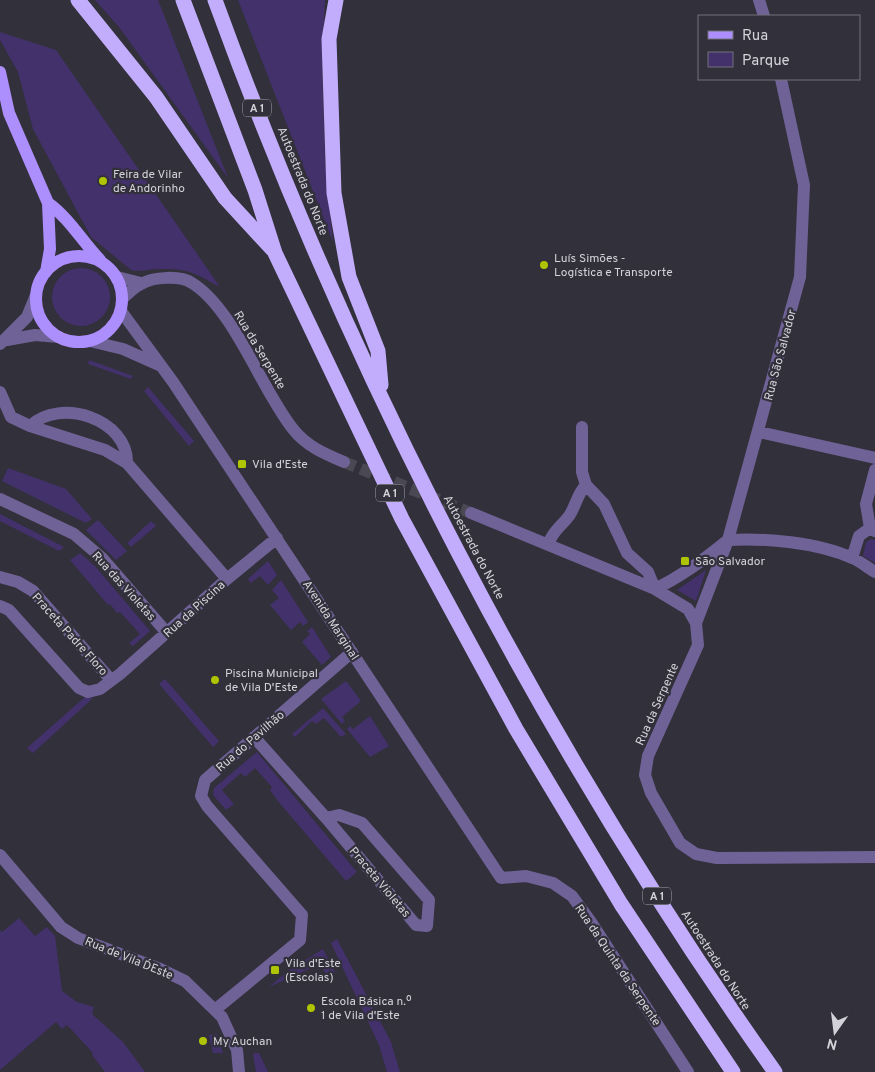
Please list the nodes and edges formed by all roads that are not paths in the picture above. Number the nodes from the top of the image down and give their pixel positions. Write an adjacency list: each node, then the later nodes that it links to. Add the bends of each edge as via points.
1 (78, 0): 10 (highway, via 156,96 225,198)
2 (184, 0): 10 (highway, A 1)
3 (215, 0): 22 (highway, Autoestrada do Norte / A 1, via 300,215)
4 (336, 0): 22 (highway, via 329,38 334,193 349,277 378,351)
5 (759, 0): 6 (street)
6 (764, 15)
7 (0, 72): 9 (main road, via 9,113)
8 (781, 80): 25 (street, Rua São Salvador, via 804,185 800,277)
9 (48, 203): 11 (main road, via 62,213 85,245); 12 (main road, via 50,249)
10 (274, 253): 55 (highway, A 1, via 402,519 479,663 621,904)
11 (105, 264): 12 (main road, via 80,256 56,263); 13 (main road)
12 (46, 272): 15 (main road)
13 (117, 277): 14 (street, Rua da Serpente); 16 (main road)
14 (141, 283): 16 (street, Rua da Serpente); 27 (street, Rua da Serpente, via 167,278 191,282 215,302 280,412 295,431 323,453)
15 (36, 295): 17 (main road, via 41,319); 19 (street, via 27,317)
16 (122, 304): 18 (main road, via 114,326); 20 (street, Avenida Marginal)
17 (59, 337): 18 (main road); 19 (street, via 35,335)
18 (90, 341): 20 (street, via 123,349)
19 (3, 342)
20 (159, 365): 34 (street, Avenida Marginal)
21 (0, 392): 23 (street, via 11,417)
22 (382, 396): 56 (highway, Autoestrada do Norte / A 1, via 446,527 548,715 640,871 718,992)
23 (30, 426): 28 (street, via 105,450); 28 (street, via 39,418 60,412 81,414 102,423 116,434 127,450)
24 (582, 427): 30 (street, via 582,472)
25 (759, 432): 26 (street); 35 (street, Rua São Salvador)
26 (875, 458)
27 (344, 462)
28 (127, 463): 40 (street)
29 (875, 470): 33 (street, via 866,504)
30 (586, 485): 36 (street); 41 (street, via 604,504 627,553 648,572)
31 (0, 499): 44 (street, Rua das Violetas, via 74,534 102,558)
32 (471, 513): 36 (street)
33 (872, 529): 37 (street, via 859,536)
34 (278, 538): 40 (street, Rua da Piscina); 45 (street, Avenida Marginal)
35 (728, 540): 37 (street, via 749,539 818,547); 41 (street, via 701,563); 43 (street, Rua São Salvador)
36 (548, 544): 41 (street)
37 (852, 558): 38 (street)
38 (875, 572)
39 (0, 577): 46 (street, Praceta Padre Floro, via 33,591)
40 (227, 579): 44 (street, Rua da Piscina)
41 (655, 589): 43 (street, via 688,609)
42 (0, 606): 46 (street, Praceta Padre Floro, via 9,610 78,688 88,692 100,689)
43 (696, 623): 50 (street, Rua da Serpente, via 698,645 648,756 645,774 651,793 680,843 696,854 717,858)
44 (167, 633): 46 (street, Rua da Piscina)
45 (352, 652): 47 (street, Rua do Pavilhão); 51 (street, Avenida Marginal)
46 (111, 680)
47 (254, 737): 48 (street, Praceta Violetas); 52 (street, Rua do Pavilhão, via 205,780 201,796 302,915 300,940)
48 (326, 818): 48 (street, Praceta Violetas, via 339,815 362,823 429,900 426,926 416,925)
49 (0, 855): 52 (street, Rua de Vila D´Este, via 61,927 78,938 185,981)
50 (875, 857)
51 (501, 878): 54 (street, Rua da Quinta da Serpente, via 526,876 552,884 572,896)
52 (216, 1009): 53 (street, Rua de Vila D´Este, via 236,1050)
53 (239, 1072)
54 (688, 1072)
55 (733, 1072)
56 (775, 1072)

